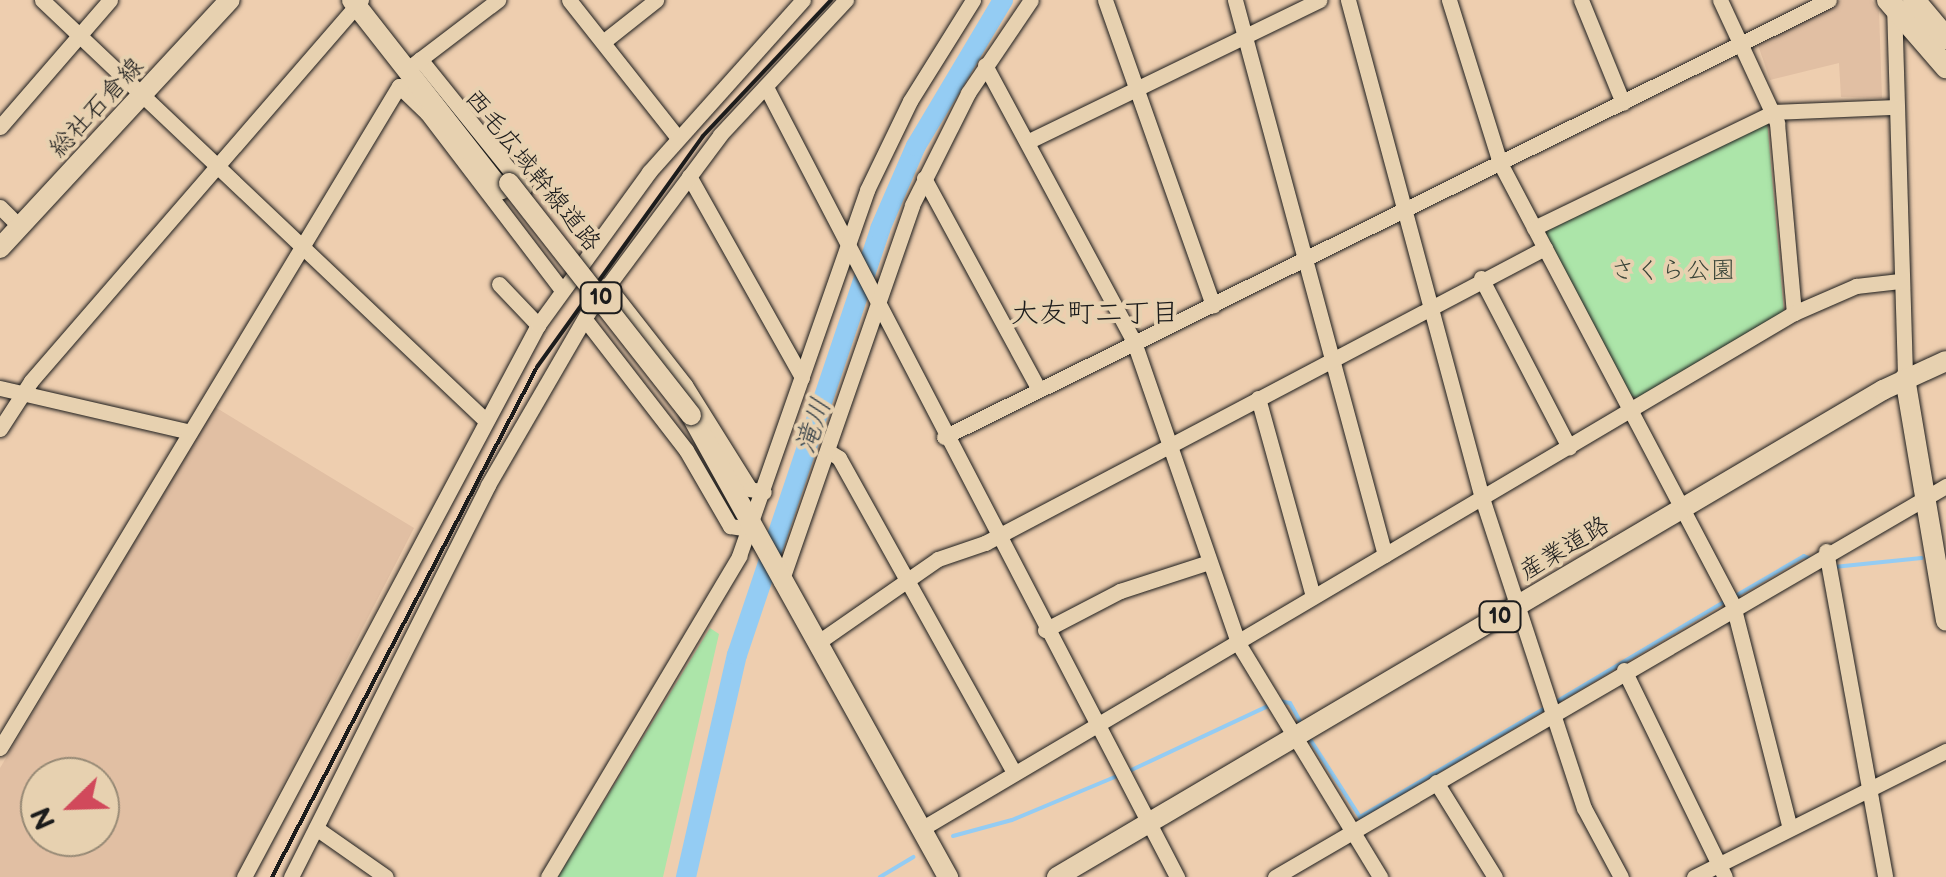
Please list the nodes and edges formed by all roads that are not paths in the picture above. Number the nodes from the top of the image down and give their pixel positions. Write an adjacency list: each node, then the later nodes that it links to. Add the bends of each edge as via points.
1 (42, 0): 24 (street)
2 (110, 0): 24 (street)
3 (230, 0): 34 (main road, 総社石倉線)
4 (498, 0): 29 (street)
5 (569, 0): 26 (street)
6 (656, 0): 26 (street)
7 (777, 0): 22 (street)
8 (803, 0): 22 (street)
9 (846, 0): 32 (street)
10 (1031, 0): 30 (street)
11 (1105, 0): 33 (street)
12 (1235, 0): 23 (street)
13 (1320, 0): 23 (street)
14 (1348, 0): 47 (street)
15 (1449, 0): 41 (street)
16 (1581, 0): 35 (street)
17 (1720, 0): 27 (street)
18 (1830, 0): 27 (street)
19 (356, 2): 28 (main road, 西毛広域幹線道路 / 10); 42 (street)
20 (1898, 2): 25 (highway); 31 (highway); 36 (street)
21 (965, 3): 53 (street, via 891,138)
22 (788, 14): 39 (street)
23 (1245, 35): 33 (street); 54 (street)
24 (79, 36): 34 (street); 38 (street)
25 (1946, 38)
26 (603, 42): 39 (street)
27 (1741, 44): 35 (street); 37 (street)
28 (394, 55): 29 (main road, 西毛広域幹線道路 / 10); 45 (main road, 西毛広域幹線道路 / 10)
29 (417, 62): 45 (main road, 西毛広域幹線道路 / 10); 55 (street)
30 (985, 65): 40 (street); 44 (street)
31 (1946, 67)
32 (766, 87): 43 (street); 53 (street)
33 (1135, 87): 40 (street); 62 (street)
34 (143, 96): 42 (street); 48 (main road, 総社石倉線)
35 (1623, 103): 41 (street)
36 (1895, 106): 37 (street); 57 (street)
37 (1774, 112): 49 (street); 64 (street)
38 (0, 126)
39 (678, 138): 55 (street)
40 (1029, 141): 67 (street)
41 (1500, 163): 47 (street); 49 (street)
42 (216, 165): 50 (street); 74 (street)
43 (689, 176): 59 (street); 70 (street)
44 (924, 178): 61 (street); 73 (street)
45 (505, 186): 89 (main road, 西毛広域幹線道路 / 10, bridge, via 686,418)
46 (0, 207): 48 (street)
47 (1406, 209): 54 (street); 63 (street)
48 (20, 226): 51 (main road, 総社石倉線)
49 (1534, 228): 52 (street)
50 (304, 244): 60 (street, via 399,86); 77 (street); 79 (street)
51 (0, 248)
52 (1545, 248): 56 (street); 76 (street)
53 (849, 250): 61 (street); 70 (street)
54 (1306, 258): 62 (street); 68 (street)
55 (584, 260): 60 (street)
56 (1481, 278): 63 (street); 82 (street)
57 (1900, 281): 64 (street, via 1856,286); 71 (street)
58 (499, 284): 66 (street)
59 (607, 285): 65 (street); 85 (street, via 685,385 750,489)
60 (561, 290): 66 (street)
61 (875, 304): 80 (street); 83 (street)
62 (1213, 304): 67 (street)
63 (1431, 306): 68 (street); 87 (street)
64 (1794, 313): 76 (street)
65 (587, 322): 89 (street, via 655,406 730,526); 113 (street, via 488,485)
66 (538, 325): 77 (street)
67 (1134, 342): 73 (street); 81 (street)
68 (1332, 358): 75 (street); 92 (street)
69 (1946, 361): 71 (main road, 産業道路 / 10)
70 (802, 377): 85 (street)
71 (1904, 378): 86 (main road); 88 (main road, 産業道路 / 10)
72 (0, 388): 74 (street)
73 (1038, 388): 80 (street)
74 (18, 397): 78 (street); 79 (street)
75 (1258, 398): 81 (street); 96 (street)
76 (1629, 412): 82 (street); 88 (street)
77 (484, 418): 119 (street)
78 (0, 429)
79 (190, 432): 107 (street)
80 (944, 437): 90 (street)
81 (1168, 444): 90 (street); 93 (street)
82 (1568, 447): 87 (street)
83 (828, 451): 94 (street); 95 (street, via 838,458)
84 (1946, 486): 86 (street)
85 (764, 492): 89 (street)
86 (1924, 493): 91 (street); 99 (main road)
87 (1482, 498): 92 (street); 98 (street)
88 (1684, 508): 97 (street); 98 (main road, 産業道路 / 10)
89 (752, 534): 94 (main road, 西毛広域幹線道路 / 10); 122 (street)
90 (996, 537): 95 (street, via 938,558); 100 (street)
91 (1826, 551): 97 (street); 111 (street)
92 (1385, 555): 96 (street)
93 (1206, 562): 100 (street, via 1120,591); 101 (street)
94 (779, 579): 102 (main road, 西毛広域幹線道路 / 10)
95 (902, 582): 102 (street); 109 (street)
96 (1313, 596): 101 (street)
97 (1732, 605): 103 (street); 114 (street)
98 (1516, 608): 104 (street); 106 (main road, 産業道路 / 10)
99 (1946, 621)
100 (1045, 630): 105 (street)
101 (1238, 643): 105 (street); 106 (street)
102 (818, 644): 115 (main road, 西毛広域幹線道路 / 10)
103 (1624, 670): 104 (street); 117 (street)
104 (1550, 714): 110 (street); 128 (street, via 1584,808)
105 (1095, 727): 109 (street); 112 (street)
106 (1297, 737): 112 (main road, 産業道路 / 10); 116 (street)
107 (0, 747)
108 (1946, 751): 111 (street)
109 (1014, 773): 115 (street)
110 (1436, 782): 116 (street); 127 (street)
111 (1869, 789): 114 (street); 130 (street)
112 (1146, 824): 124 (main road, 産業道路 / 10); 125 (street)
113 (316, 828): 120 (street); 121 (street)
114 (1790, 828): 117 (street)
115 (921, 829): 123 (main road, 西毛広域幹線道路 / 10)
116 (1352, 830): 118 (street); 126 (street)
117 (1722, 870): 129 (street)
118 (1278, 876)
119 (244, 877)
120 (291, 877)
121 (386, 877)
122 (548, 877)
123 (948, 877)
124 (1057, 877)
125 (1177, 877)
126 (1380, 877)
127 (1495, 877)
128 (1620, 877)
129 (1694, 877)
130 (1885, 877)

